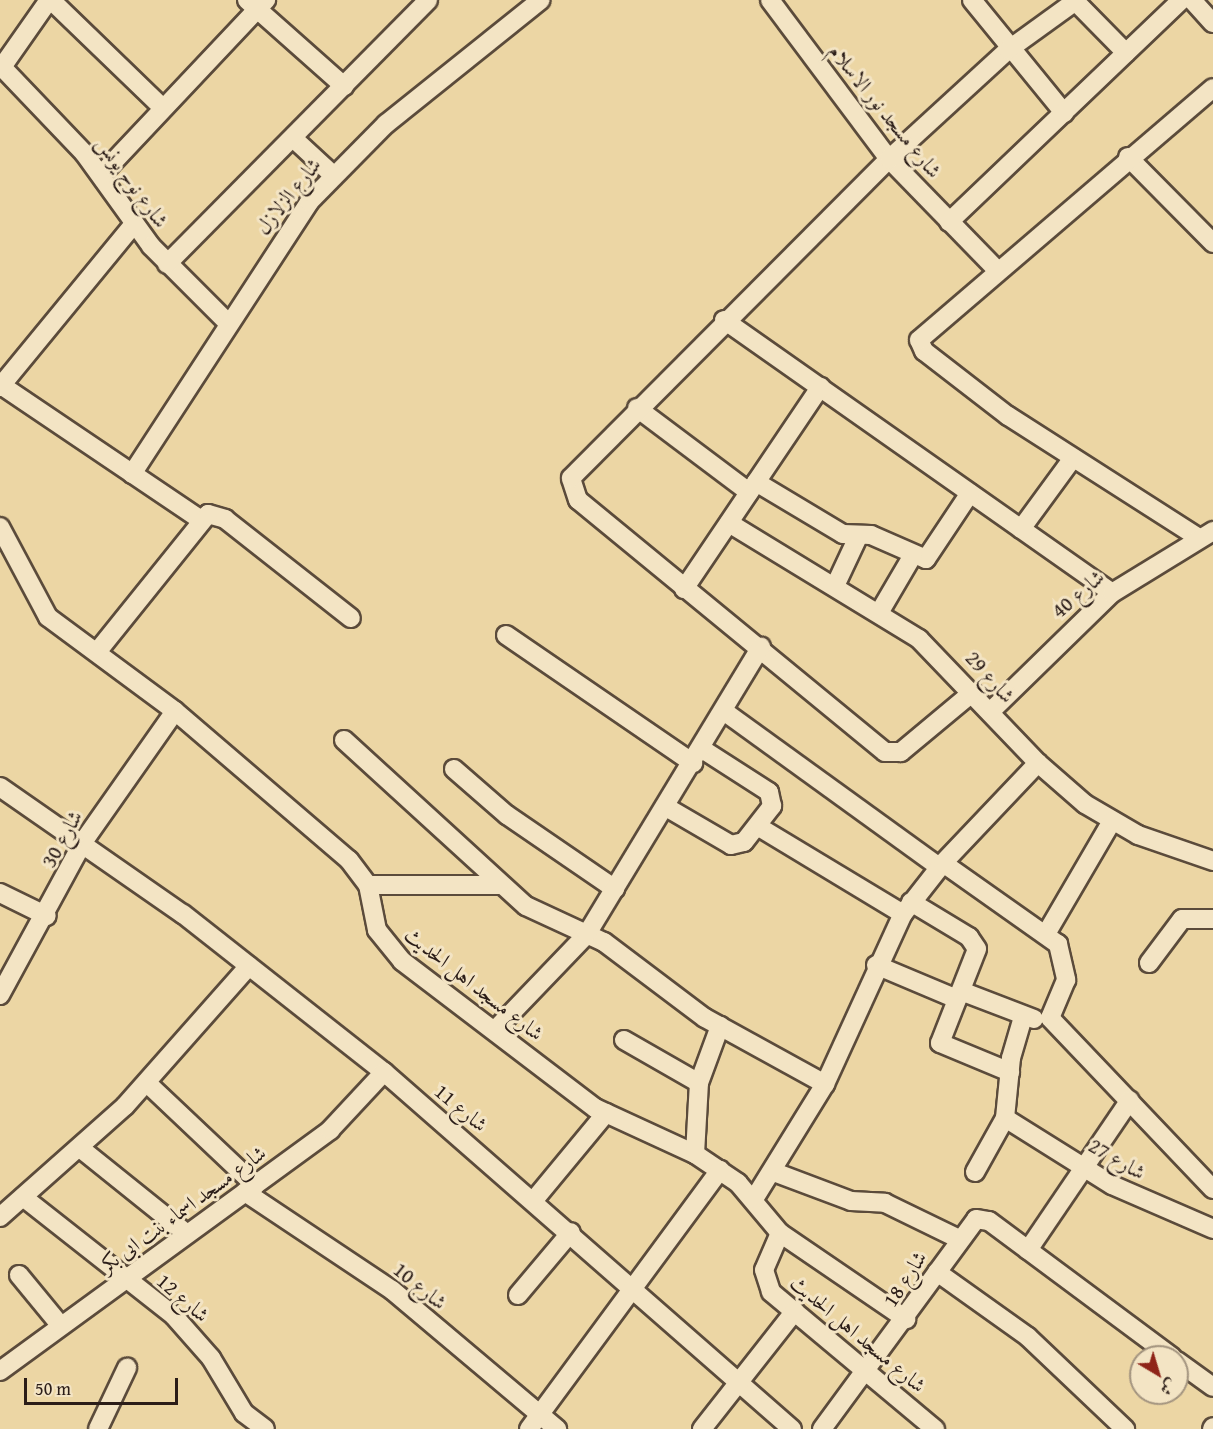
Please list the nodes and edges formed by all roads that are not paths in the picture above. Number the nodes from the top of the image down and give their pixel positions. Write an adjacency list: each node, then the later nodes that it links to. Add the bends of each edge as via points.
1 (50, 0): 13 (street); 16 (street)
2 (428, 0): 14 (street)
3 (542, 0): 22 (street, شارع الزلازل, via 386,124)
4 (770, 0): 20 (street, شارع مسجد نور الاسلام)
5 (972, 0): 11 (street)
6 (1075, 0): 11 (street); 12 (street)
7 (1181, 0): 12 (street)
8 (1192, 0): 10 (street)
9 (257, 3): 14 (street); 16 (street)
10 (1213, 23)
11 (1008, 50): 17 (street); 20 (street)
12 (1126, 53): 17 (street)
13 (1, 66): 21 (street, شارع نوح يونس)
14 (344, 86): 18 (street)
15 (1213, 88): 19 (street)
16 (163, 108): 21 (street)
17 (1064, 113): 23 (street)
18 (293, 138): 22 (street); 26 (street)
19 (1128, 157): 25 (street); 27 (street)
20 (890, 159): 23 (street, شارع مسجد نور الاسلام); 28 (street)
21 (101, 175): 24 (street, شارع نوح يونس)
22 (333, 175): 29 (street, شارع الزلازل, via 281,239)
23 (949, 222): 27 (street, شارع مسجد نور الاسلام)
24 (134, 224): 26 (street, شارع نوح يونس); 30 (street)
25 (1213, 243)
26 (167, 264): 29 (street, شارع نوح يونس)
27 (997, 270): 33 (street, via 922,335 920,346)
28 (724, 320): 31 (street); 32 (street)
29 (229, 324): 34 (street, شارع الزلازل)
30 (0, 386): 34 (street)
31 (820, 387): 35 (street); 36 (street)
32 (637, 408): 35 (street); 45 (street, via 575,469 570,486 578,500)
33 (1073, 458): 40 (street); 41 (street)
34 (132, 474): 37 (street)
35 (753, 487): 38 (street); 42 (street, via 843,534)
36 (970, 493): 40 (street); 43 (street, via 932,556)
37 (200, 519): 48 (street, via 215,514 225,519); 51 (street)
38 (729, 523): 44 (street, شارع 29); 45 (street)
39 (0, 527): 51 (street, شارع مسجد اهل الحديث, via 38,604)
40 (1021, 529): 46 (street)
41 (1206, 535): 46 (street, شارع 40)
42 (858, 537): 43 (street, via 871,535); 44 (street)
43 (913, 555): 47 (street)
44 (835, 586): 47 (street, شارع 29)
45 (684, 589): 50 (street)
46 (1112, 593): 55 (street, شارع 40)
47 (879, 613): 52 (street, شارع 29, via 937,654)
48 (351, 618)
49 (506, 635): 57 (street)
50 (761, 647): 52 (street, via 890,754 901,752); 54 (street)
51 (97, 652): 53 (street, شارع مسجد اهل الحديث)
52 (973, 692): 55 (street, شارع 29)
53 (175, 711): 64 (street, شارع 30); 67 (street, شارع مسجد اهل الحديث, via 349,860)
54 (725, 712): 57 (street); 66 (street)
55 (990, 712): 58 (street, شارع 29)
56 (344, 740): 68 (street)
57 (698, 756): 61 (street); 63 (street, via 769,792 772,806)
58 (1038, 764): 62 (street, شارع 29); 66 (street)
59 (454, 769): 69 (street, via 507,815)
60 (0, 787): 64 (street, شارع 11)
61 (666, 807): 63 (street, via 731,845); 69 (street)
62 (1112, 821): 65 (street, شارع 29, via 1164,846); 75 (street)
63 (759, 827): 71 (street)
64 (83, 842): 72 (street, شارع 30); 78 (street, شارع 11)
65 (1213, 861)
66 (941, 865): 71 (street); 75 (street)
67 (368, 885): 68 (street); 84 (street, شارع مسجد اهل الحديث, via 377,930 386,945)
68 (499, 885): 74 (street, via 542,917)
69 (615, 889): 74 (street)
70 (0, 892): 72 (street)
71 (907, 908): 77 (street); 80 (street, via 974,943 977,959)
72 (46, 916): 79 (street, شارع 30)
73 (1213, 919): 76 (street, via 1188,917 1176,923)
74 (586, 934): 83 (street); 84 (street)
75 (1046, 934): 82 (street, via 1058,944 1067,968)
76 (1149, 963)
77 (876, 965): 80 (street); 90 (street)
78 (249, 966): 86 (street, شارع 11); 88 (street)
79 (0, 994)
80 (959, 995): 81 (street); 87 (street, via 940,1043)
81 (1023, 1017): 82 (street); 87 (street)
82 (1050, 1018): 91 (street)
83 (720, 1026): 89 (street); 90 (street)
84 (496, 1029): 92 (street, شارع مسجد اهل الحديث)
85 (624, 1040): 89 (street)
86 (384, 1072): 100 (street, شارع مسجد اسماء بنت ابى بكر, via 350,1113); 104 (street, شارع 11)
87 (1010, 1072): 93 (street)
88 (147, 1083): 94 (street); 100 (street, شارع 10)
89 (699, 1083): 95 (street)
90 (825, 1084): 98 (street)
91 (1130, 1100): 96 (street); 101 (street)
92 (606, 1113): 95 (street, شارع مسجد اهل الحديث); 104 (street)
93 (1005, 1118): 96 (street, شارع 27); 99 (street)
94 (80, 1148): 102 (street); 109 (street)
95 (695, 1154): 97 (street, شارع مسجد اهل الحديث)
96 (1084, 1167): 106 (street, شارع 27, via 1130,1194); 111 (street)
97 (720, 1170): 103 (street, شارع مسجد اهل الحديث); 115 (street)
98 (774, 1172): 103 (street); 110 (street, via 851,1201 885,1203)
99 (975, 1172)
100 (250, 1188): 109 (street, شارع مسجد اسماء بنت ابى بكر); 127 (street, شارع 10, via 392,1290)
101 (1213, 1188)
102 (23, 1197): 105 (street); 114 (street, شارع 12)
103 (754, 1199): 108 (street, شارع مسجد اهل الحديث)
104 (534, 1200): 107 (street, شارع 11)
105 (0, 1217)
106 (1212, 1225)
107 (571, 1233): 115 (street, شارع 11); 116 (street)
108 (780, 1233): 117 (street, شارع مسجد اهل الحديث, via 764,1279); 118 (street)
109 (187, 1234): 114 (street, شارع مسجد اسماء بنت ابى بكر)
110 (959, 1239): 111 (street, شارع 18, via 969,1223 984,1219); 112 (street, شارع 18)
111 (1028, 1250): 120 (street)
112 (937, 1272): 118 (street, شارع 18); 135 (street, via 1028,1337)
113 (19, 1275): 119 (street)
114 (124, 1278): 119 (street, شارع مسجد اسماء بنت ابى بكر); 129 (street, شارع 12, via 188,1329 234,1400)
115 (633, 1288): 125 (street, شارع 11); 127 (street)
116 (518, 1294)
117 (795, 1311): 124 (street, شارع مسجد اهل الحديث); 125 (street)
118 (906, 1319): 124 (street, شارع 18)
119 (61, 1326): 123 (street, شارع مسجد اسماء بنت ابى بكر)
120 (1156, 1345)
121 (127, 1368): 128 (street)
122 (1189, 1370): 126 (street)
123 (0, 1371)
124 (868, 1371): 133 (street, شارع 18); 134 (street, شارع مسجد اهل الحديث)
125 (739, 1382): 131 (street); 132 (street, شارع 11)
126 (1213, 1387)
127 (534, 1422): 130 (street, شارع 10)
128 (98, 1429)
129 (265, 1429)
130 (557, 1429)
131 (702, 1429)
132 (792, 1429)
133 (822, 1429)
134 (935, 1429)
135 (1125, 1429)

